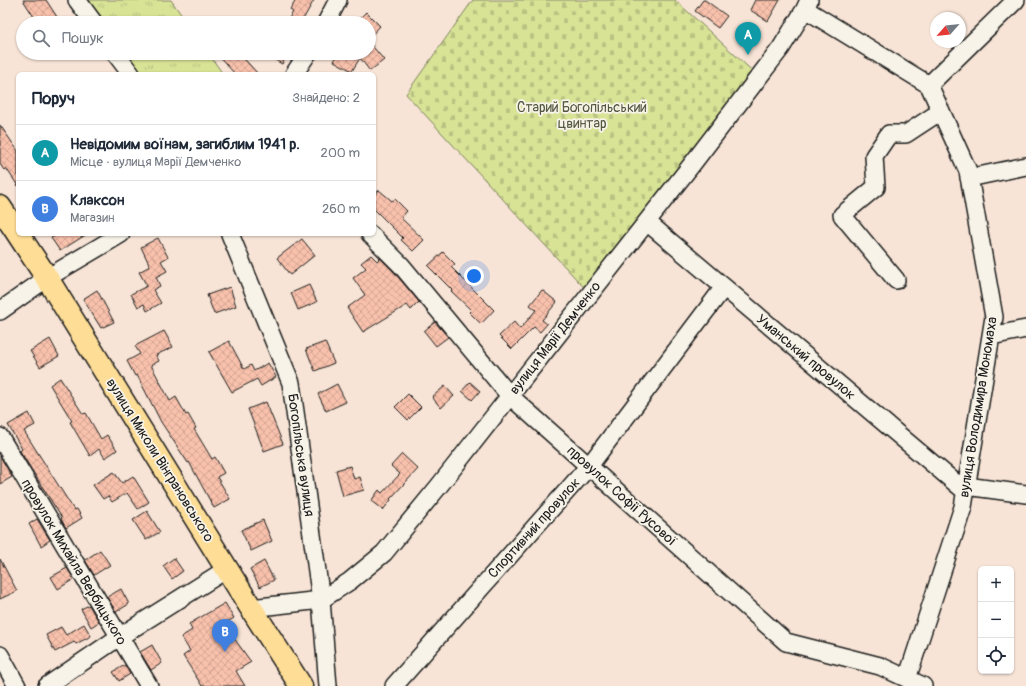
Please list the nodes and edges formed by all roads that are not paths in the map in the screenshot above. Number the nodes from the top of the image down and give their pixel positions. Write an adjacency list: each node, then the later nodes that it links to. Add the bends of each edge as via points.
1 (77, 0): 5 (street)
2 (338, 0): 6 (street)
3 (1016, 0): 11 (street)
4 (807, 4): 11 (street); 16 (street, вулиця Марії Демченко, via 781,48)
5 (89, 16)
6 (330, 16)
7 (120, 60): 9 (street)
8 (303, 60): 10 (street)
9 (129, 72)
10 (295, 72)
11 (928, 85): 12 (street, вулиця Володимира Мономаха)
12 (940, 111): 14 (street, вулиця Володимира Мономаха); 23 (street, via 906,134 889,134 874,156 876,186 842,215)
13 (1026, 166): 14 (street)
14 (969, 178): 27 (street, вулиця Володимира Мономаха, via 994,317)
15 (0, 207): 17 (main road, вулиця Миколи Вінграновського)
16 (647, 222): 24 (street, Уманський провулок); 28 (street, вулиця Марії Демченко)
17 (16, 231)
18 (19, 236): 22 (main road, вулиця Миколи Вінграновського)
19 (117, 236): 22 (street)
20 (231, 236): 34 (street, Богопільська вулиця, via 291,383)
21 (372, 236): 28 (street, провулок Софії Русової, via 401,265)
22 (48, 278): 25 (street); 33 (main road, вулиця Миколи Вінграновського)
23 (896, 280)
24 (724, 287): 30 (street, Спортивний провулок); 31 (street, Уманський провулок)
25 (0, 311)
26 (1026, 329): 27 (street)
27 (991, 336): 31 (street, вулиця Володимира Мономаха)
28 (510, 396): 30 (street, провулок Софії Русової); 34 (street, вулиця Марії Демченко, via 384,553 350,581)
29 (0, 437): 36 (street, провулок Михайла Вербицького)
30 (589, 466): 38 (street, провулок Софії Русової, via 786,642 880,666); 44 (street, Спортивний провулок)
31 (966, 489): 32 (street); 38 (street, вулиця Володимира Мономаха, via 963,507)
32 (1026, 494)
33 (227, 569): 35 (main road, вулиця Миколи Вінграновського); 36 (street)
34 (321, 600): 35 (street, вулиця Марії Демченко); 43 (street, Богопільська вулиця)
35 (251, 608): 42 (main road, вулиця Миколи Вінграновського)
36 (119, 636): 40 (street); 41 (street, провулок Михайла Вербицького)
37 (0, 655): 39 (street)
38 (907, 679): 45 (street, провулок Софії Русової)
39 (17, 686)
40 (47, 686)
41 (149, 686)
42 (301, 686)
43 (328, 686)
44 (394, 686)
45 (923, 686)

